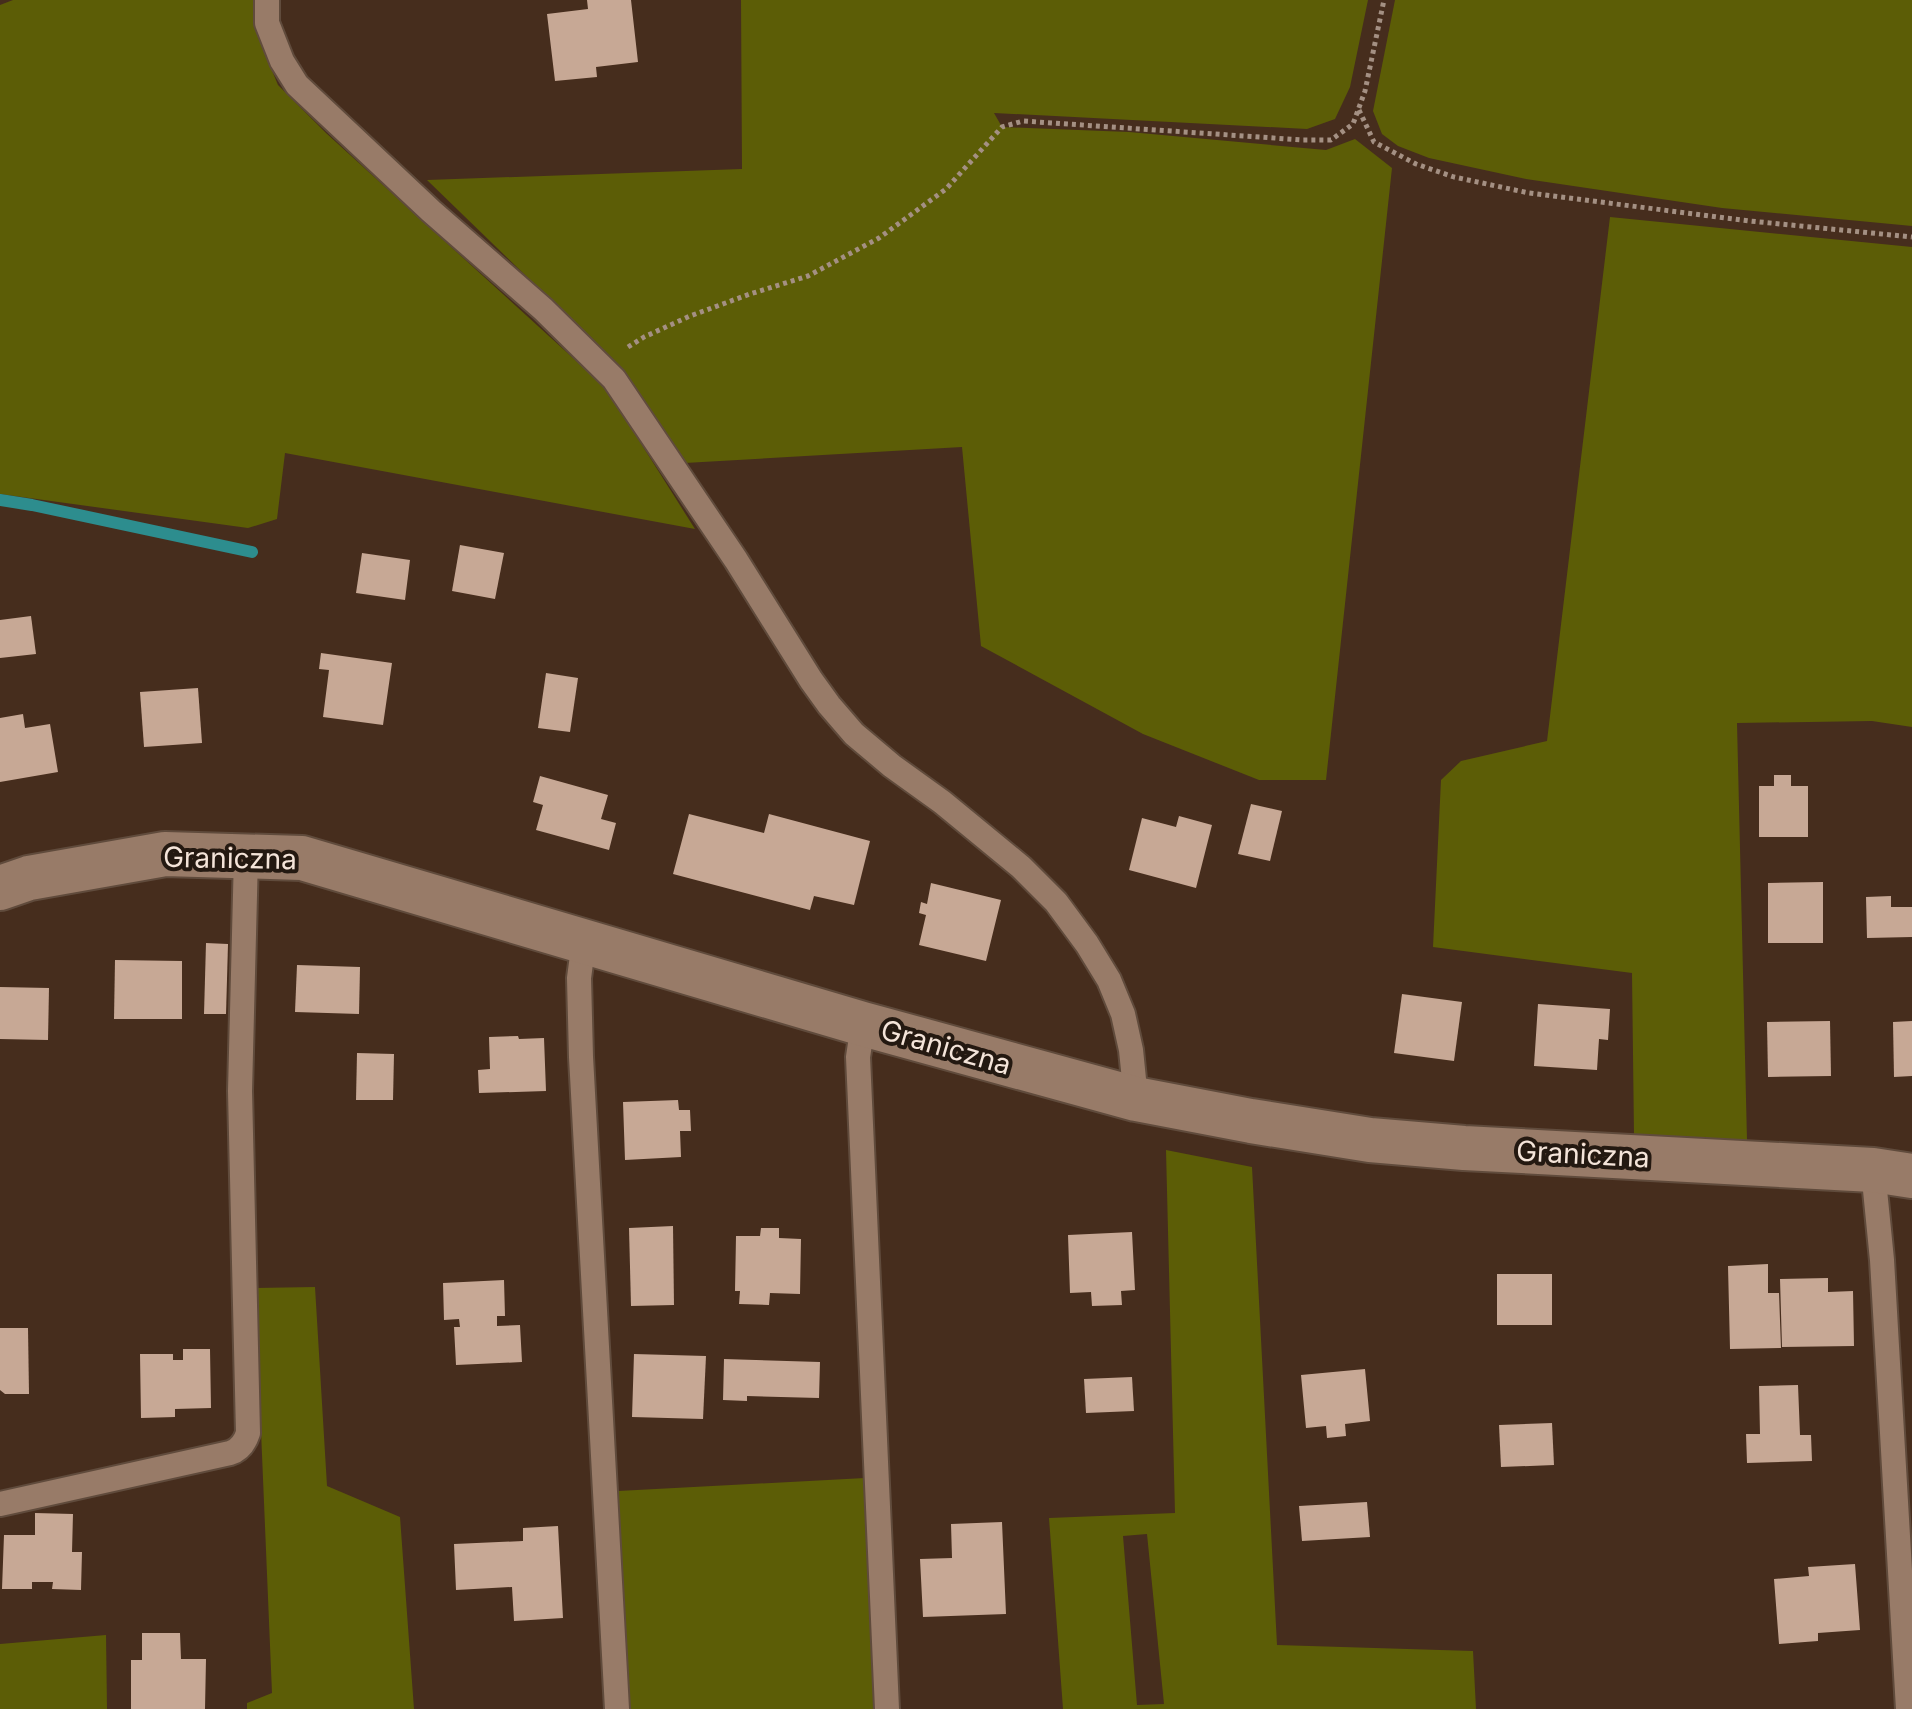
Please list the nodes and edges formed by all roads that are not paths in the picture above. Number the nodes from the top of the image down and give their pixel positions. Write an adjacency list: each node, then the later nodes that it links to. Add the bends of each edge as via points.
1 (267, 0): 6 (lane, via 267,23 297,85 614,379 829,705 854,734 1021,867 1064,912 1109,980 1123,1014)
2 (246, 856): 3 (street, Graniczna, via 165,854); 4 (street, Graniczna, via 302,858); 8 (lane, via 240,1091 247,1438 230,1453)
3 (0, 888)
4 (584, 941): 5 (street, Graniczna); 9 (lane, via 579,978 581,1057)
5 (863, 1024): 6 (street, Graniczna); 10 (lane, via 858,1057)
6 (1136, 1099): 7 (street, Graniczna, via 1370,1140)
7 (1893, 1173): 11 (lane, via 1882,1260)
8 (0, 1504)
9 (617, 1709)
10 (887, 1709)
11 (1908, 1709)

